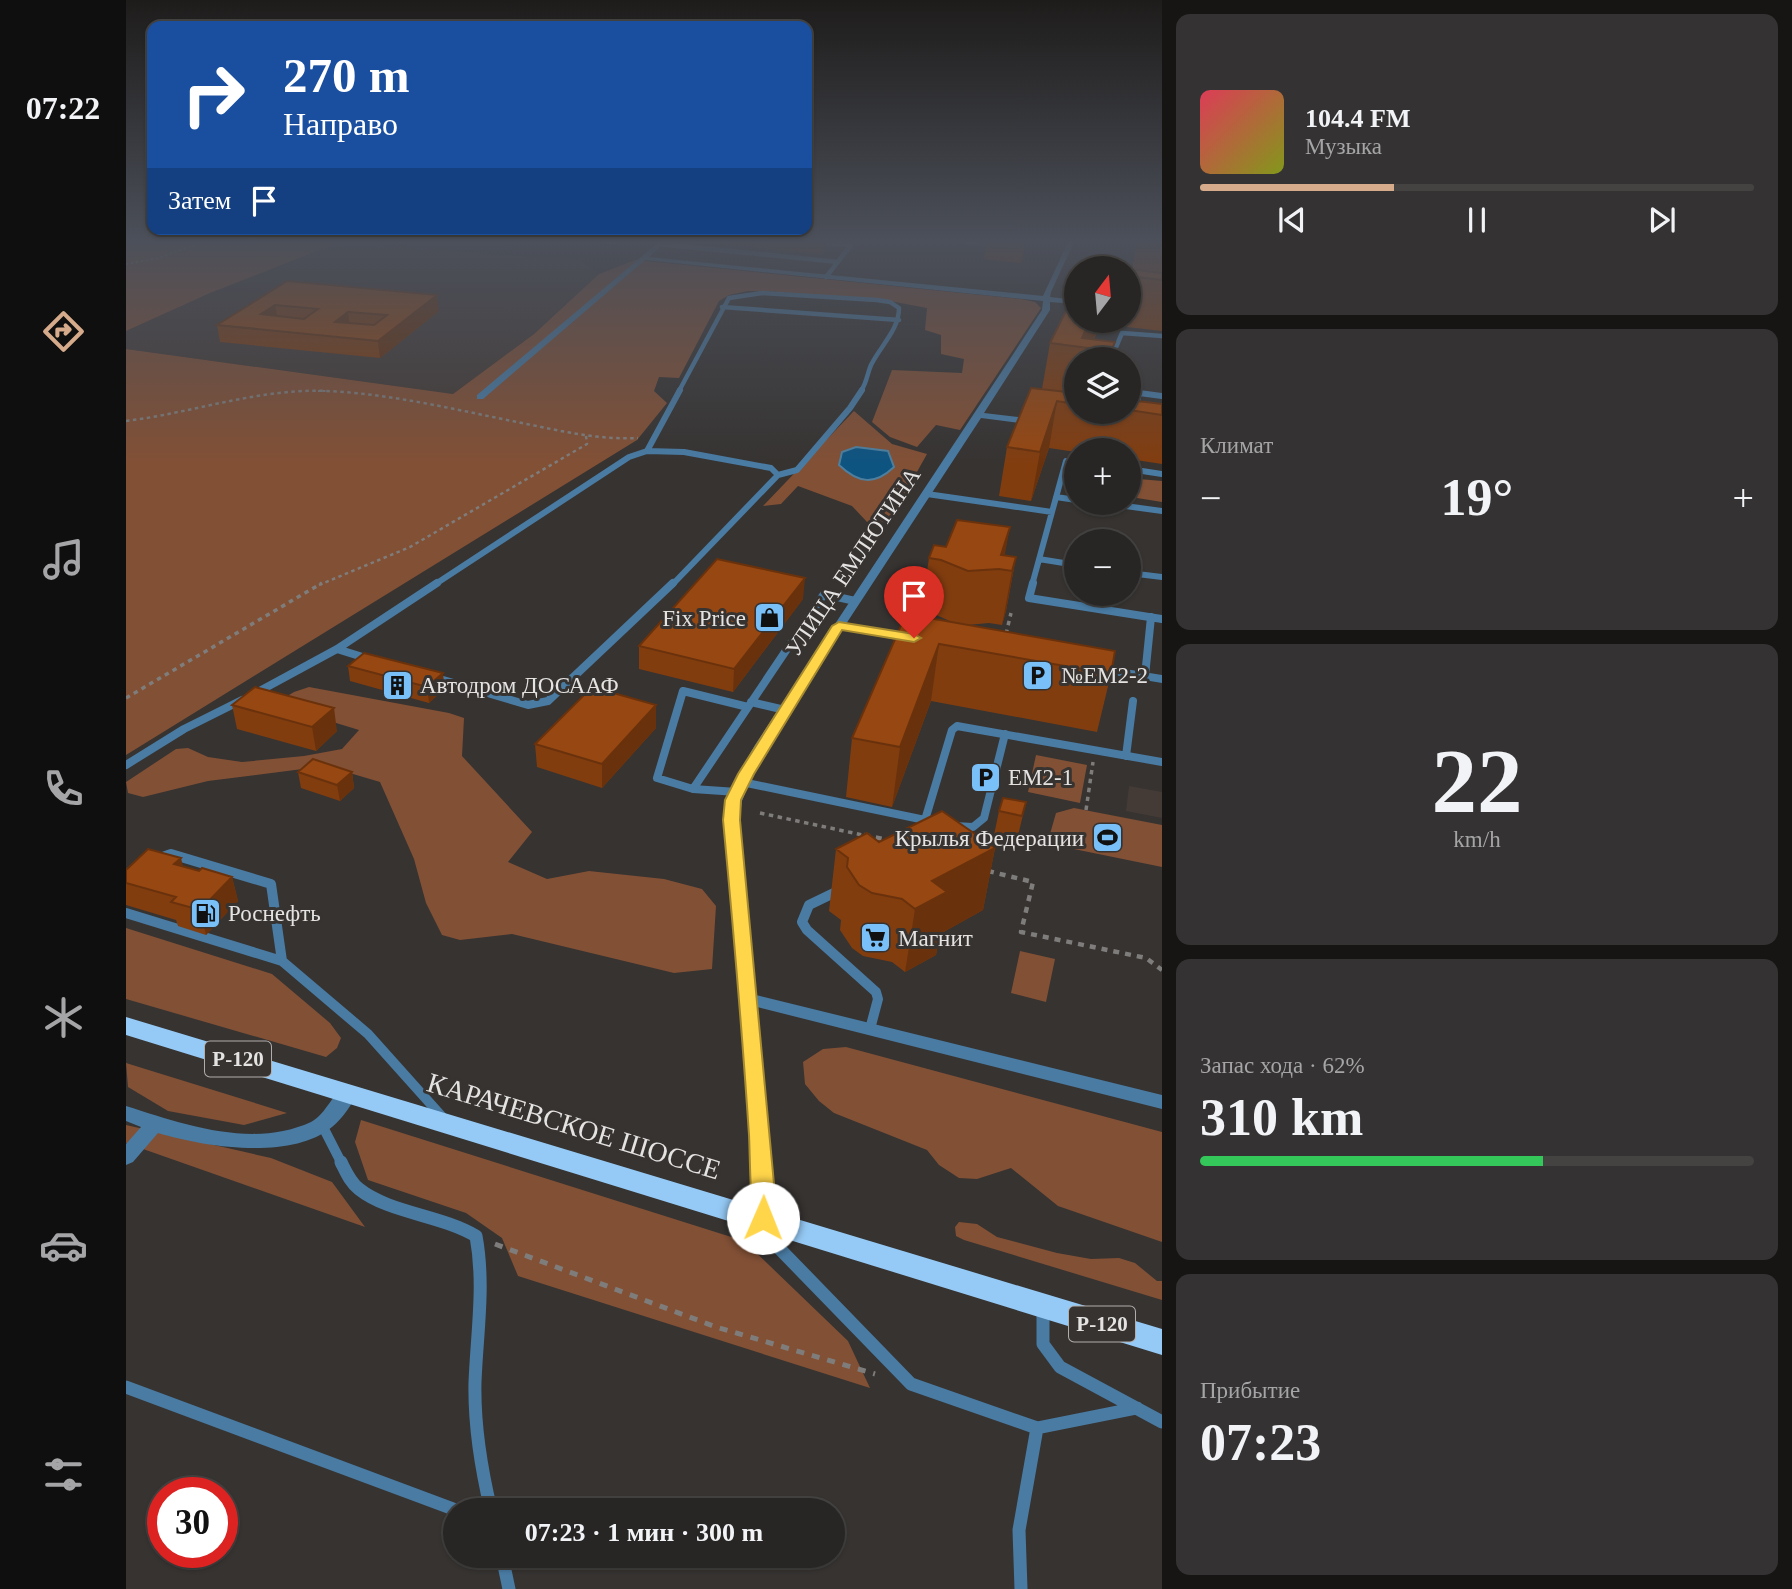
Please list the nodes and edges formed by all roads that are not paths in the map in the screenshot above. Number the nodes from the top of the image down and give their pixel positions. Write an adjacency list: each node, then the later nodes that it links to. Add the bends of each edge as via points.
1 (575, 316): 11 (street)
2 (717, 316): 14 (lane)
3 (847, 316): 6 (lane)
4 (899, 316): 6 (lane)
5 (1042, 316): 12 (street, УЛИЦА ЕМЛЮТИНА)
6 (899, 320): 18 (lane, via 850,408 797,470)
7 (1162, 336): 8 (lane, via 1122,333)
8 (1116, 347)
9 (1141, 393): 10 (lane)
10 (1162, 396)
11 (480, 397)
12 (979, 415): 13 (street); 19 (street, УЛИЦА ЕМЛЮТИНА)
13 (1048, 424)
14 (647, 451): 18 (lane, via 684,452 771,468); 34 (lane, via 629,457)
15 (1064, 468): 20 (lane)
16 (1141, 471): 17 (lane)
17 (1162, 474)
18 (778, 475): 37 (lane, via 656,601 548,701 528,705)
19 (928, 494): 24 (lane); 29 (street, УЛИЦА ЕМЛЮТИНА)
20 (1056, 497): 21 (lane); 24 (lane)
21 (1064, 498)
22 (1141, 508): 23 (lane)
23 (1162, 511)
24 (1052, 512): 25 (lane)
25 (1039, 559): 26 (lane); 30 (lane, via 1029,598)
26 (1064, 563)
27 (1141, 575): 28 (lane)
28 (1162, 578)
29 (855, 601): 32 (street, УЛИЦА ЕМЛЮТИНА); 41 (lane, via 824,594)
30 (1151, 617): 31 (lane); 38 (lane)
31 (1162, 618)
32 (839, 626): 33 (street); 42 (street, УЛИЦА ЕМЛЮТИНА)
33 (930, 641)
34 (337, 649): 35 (lane); 46 (lane, via 184,729)
35 (373, 661)
36 (1078, 665): 38 (street)
37 (421, 674)
38 (1145, 676): 39 (street)
39 (1162, 679)
40 (1133, 701): 44 (lane)
41 (750, 704): 42 (lane); 48 (lane); 48 (lane, via 683,691 657,778)
42 (785, 710): 47 (street, УЛИЦА ЕМЛЮТИНА)
43 (1005, 734): 44 (lane); 49 (lane, via 981,822 968,828); 49 (lane, via 967,726 952,730)
44 (1126, 755): 45 (lane)
45 (1162, 762)
46 (126, 765)
47 (739, 787): 48 (lane); 49 (lane); 55 (street, УЛИЦА ЕМЛЮТИНА, via 732,820)
48 (693, 789)
49 (934, 822): 50 (lane)
50 (922, 832)
51 (149, 862): 54 (lane, via 171,854 271,884)
52 (854, 883): 57 (lane, via 809,905 802,922 876,992)
53 (126, 913): 54 (lane)
54 (282, 961): 61 (lane, via 368,1034)
55 (749, 999): 57 (street); 65 (street, УЛИЦА ЕМЛЮТИНА)
56 (126, 1026): 58 (highway, КАРАЧЕВСКОЕ ШОССЕ / Р-120)
57 (870, 1029): 59 (street)
58 (349, 1093): 61 (highway, КАРАЧЕВСКОЕ ШОССЕ / Р-120); 62 (street)
59 (1162, 1102)
60 (126, 1113): 63 (street)
61 (449, 1124): 65 (highway, КАРАЧЕВСКОЕ ШОССЕ / Р-120)
62 (322, 1125): 63 (street, via 285,1138 236,1141); 72 (lane, via 348,1177 359,1189 378,1200 456,1224 476,1236 483,1288 476,1368 479,1464)
63 (153, 1126): 64 (street)
64 (126, 1157)
65 (763, 1218): 66 (highway, КАРАЧЕВСКОЕ ШОССЕ / Р-120); 71 (lane, via 775,1244 911,1384)
66 (1043, 1306): 67 (highway, КАРАЧЕВСКОЕ ШОССЕ / Р-120); 69 (lane, via 1043,1344 1060,1367)
67 (1162, 1342)
68 (126, 1387): 73 (lane)
69 (1137, 1408): 70 (lane); 71 (lane)
70 (1162, 1422)
71 (1037, 1429): 76 (lane, via 1019,1530)
72 (488, 1498)
73 (443, 1505)
74 (505, 1568): 75 (lane)
75 (509, 1589)
76 (1021, 1589)

